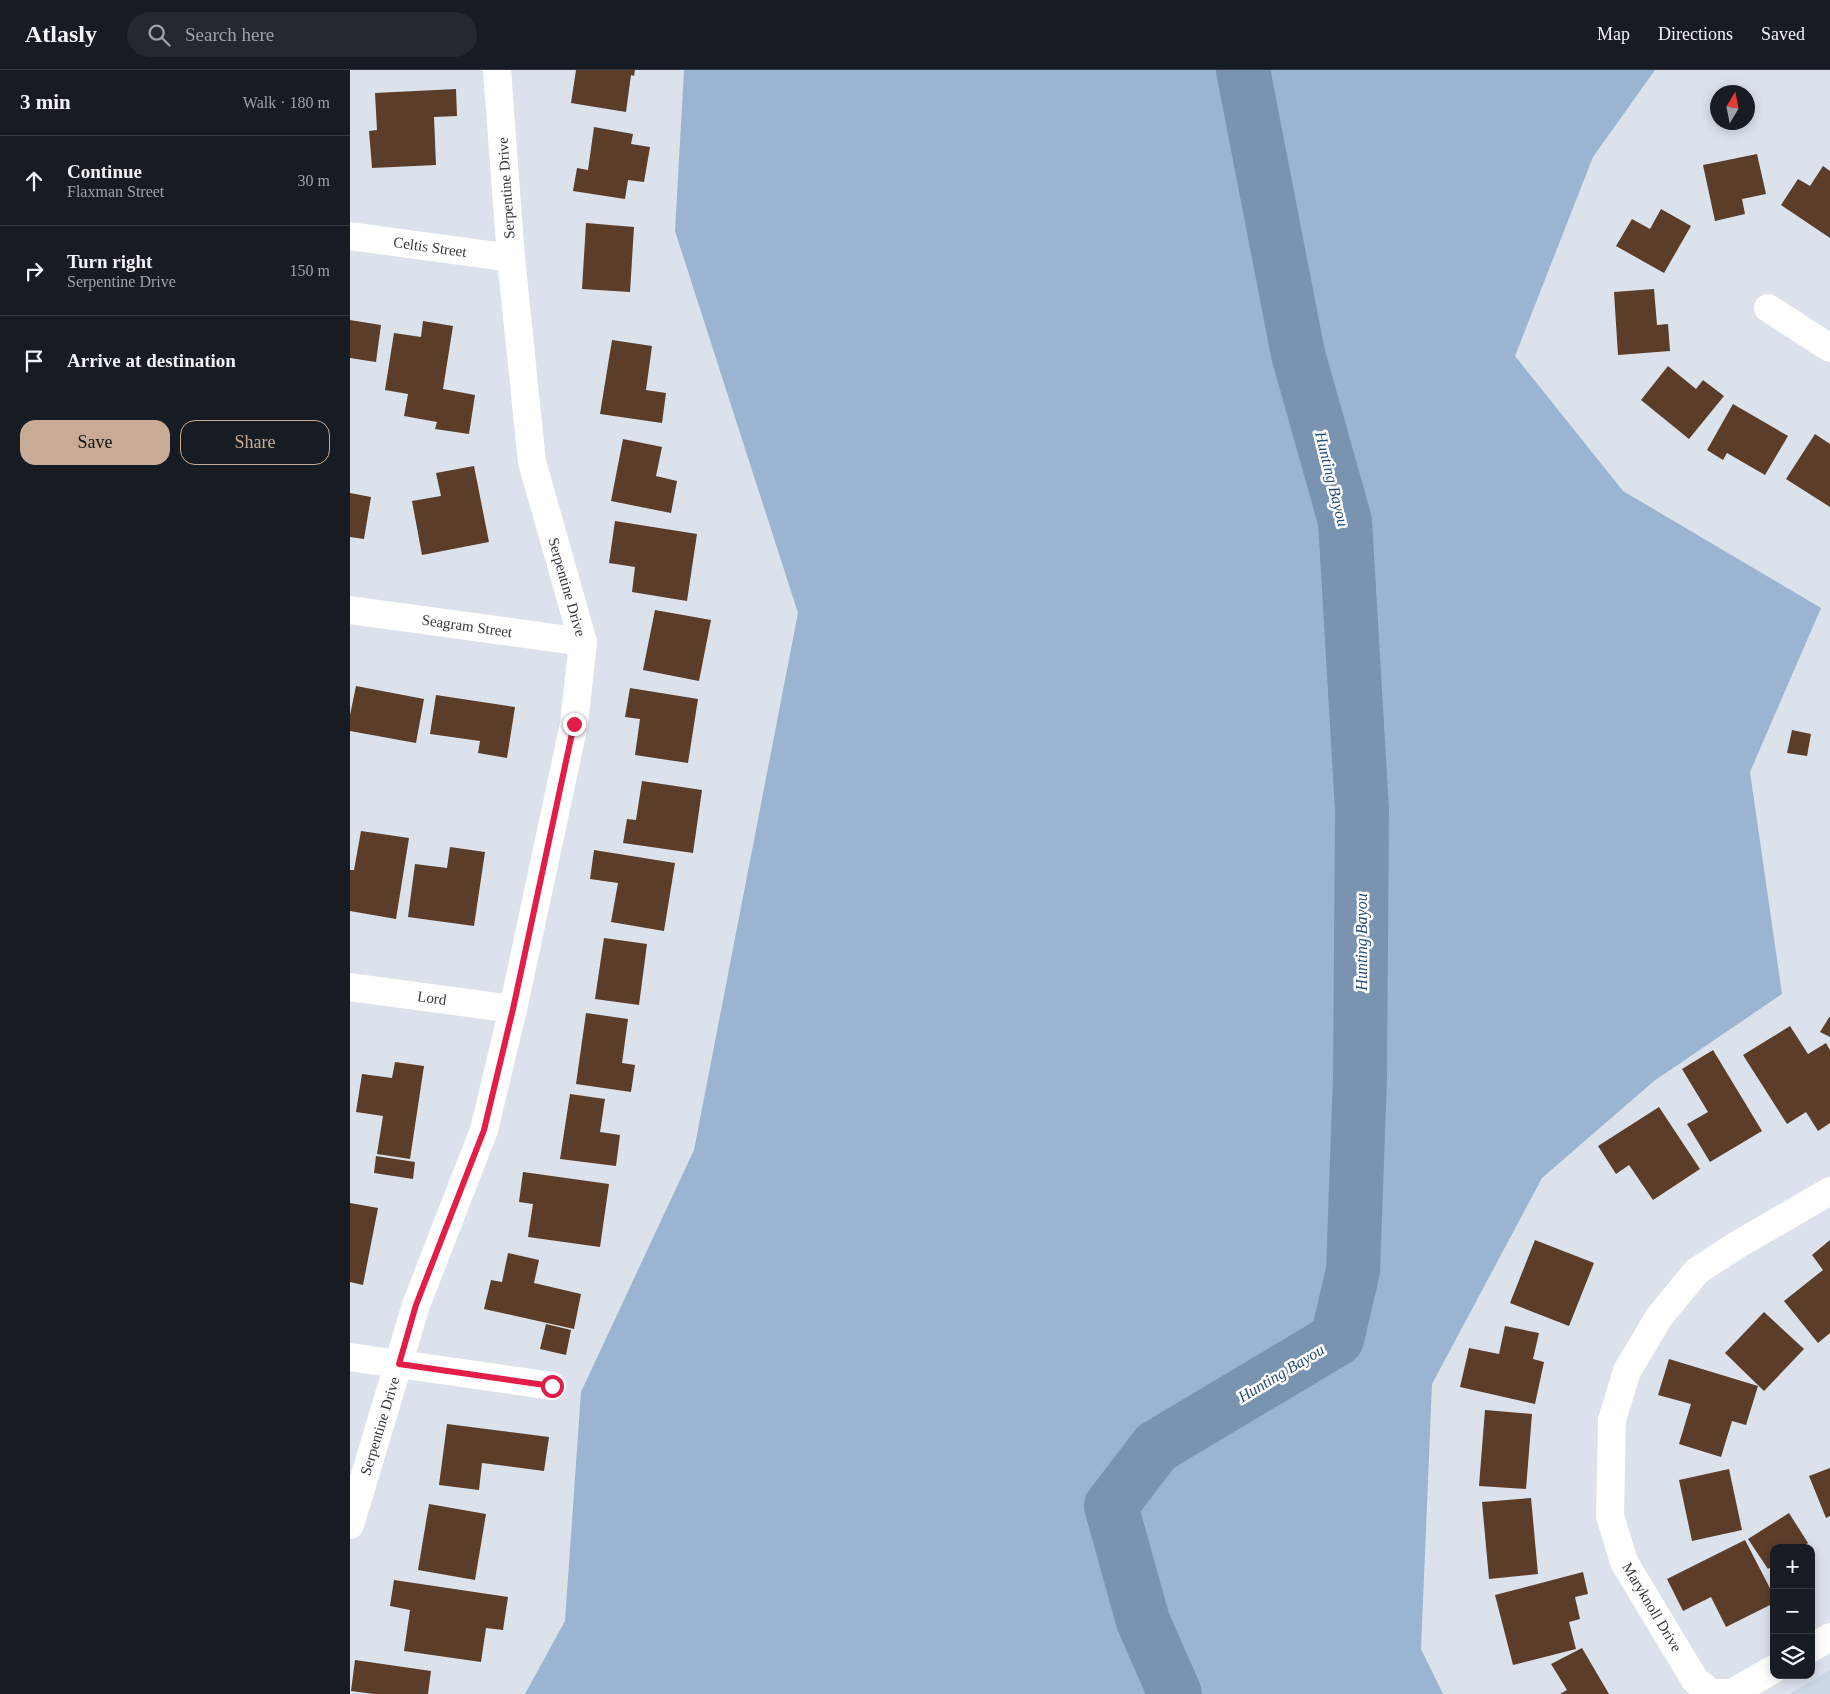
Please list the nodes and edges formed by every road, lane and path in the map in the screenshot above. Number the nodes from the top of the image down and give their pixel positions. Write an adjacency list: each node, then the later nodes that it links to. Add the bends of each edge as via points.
1 (498, 70): 3 (street, Serpentine Drive)
2 (350, 236): 3 (street, Celtis Street)
3 (511, 258): 7 (street, Serpentine Drive, via 532,462)
4 (1768, 308): 5 (street)
5 (1830, 348)
6 (350, 610): 7 (street, Seagram Street)
7 (583, 642): 9 (street, Serpentine Drive, via 574,724)
8 (350, 987): 9 (street, Lord)
9 (513, 1009): 12 (street, Serpentine Drive, via 484,1130 416,1305)
10 (1830, 1191): 18 (street, Maryknoll Drive, via 1697,1271 1659,1317 1627,1371 1612,1420 1610,1516 1624,1562 1695,1680)
11 (350, 1357): 12 (street)
12 (399, 1364): 13 (street); 14 (street, Serpentine Drive)
13 (552, 1386)
14 (350, 1525)
15 (1830, 1637): 16 (street)
16 (1815, 1646)
17 (1770, 1671): 18 (street, via 1732,1693)
18 (1712, 1693)

